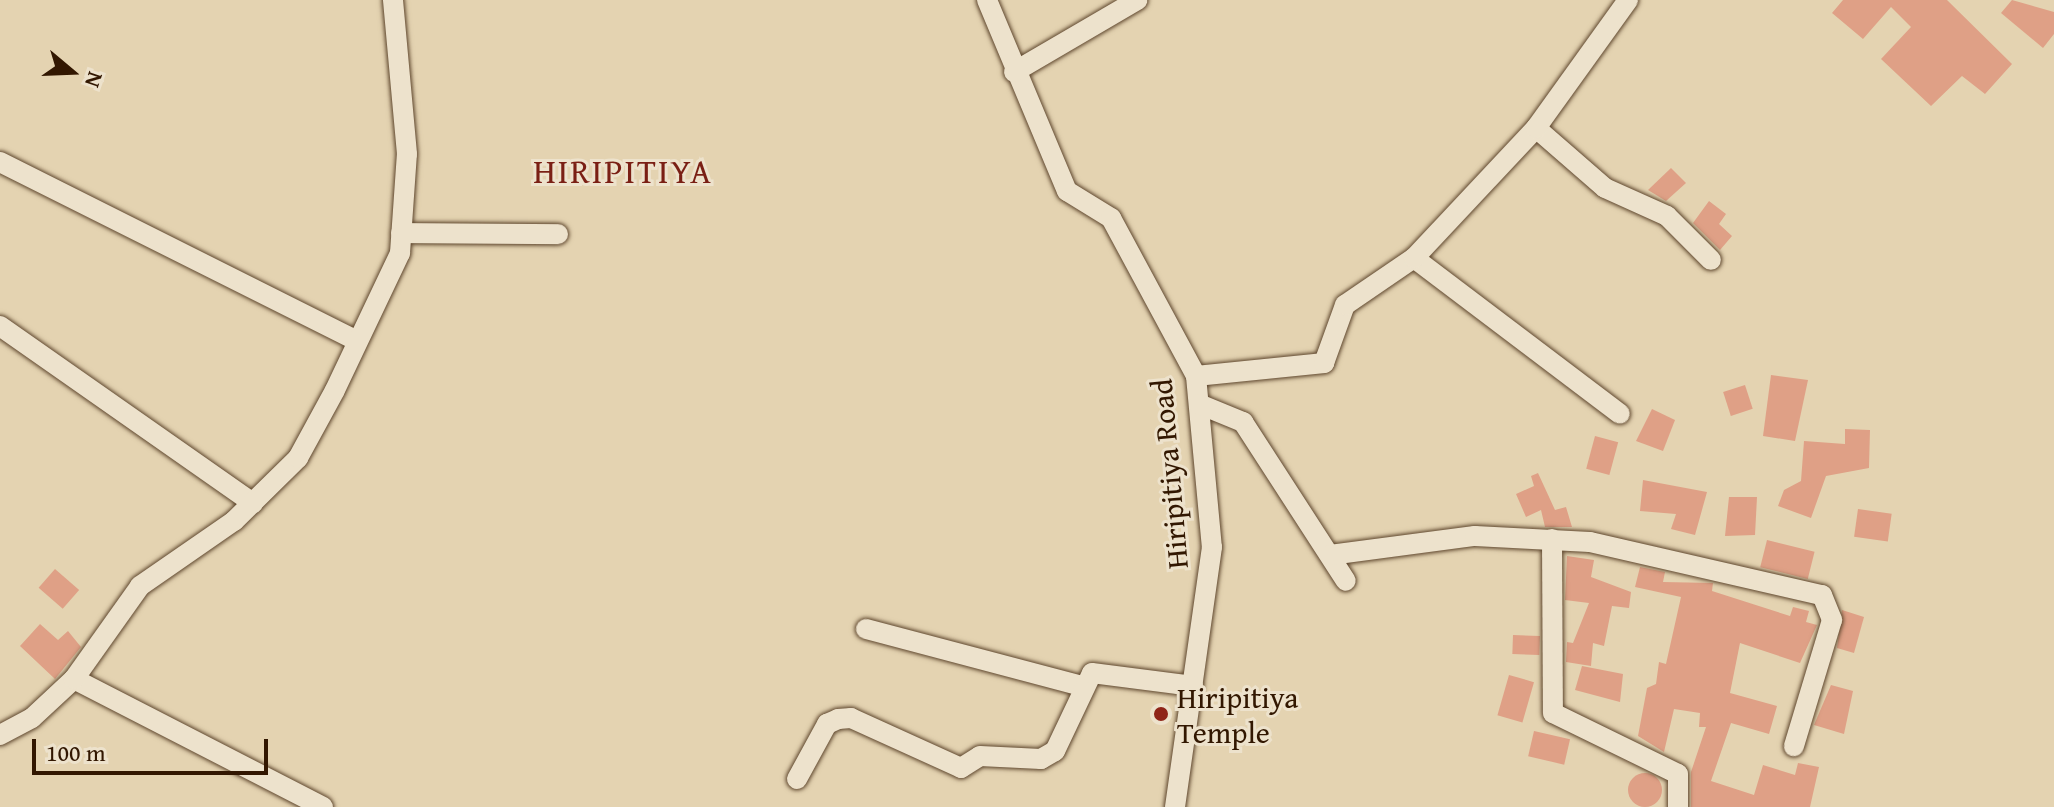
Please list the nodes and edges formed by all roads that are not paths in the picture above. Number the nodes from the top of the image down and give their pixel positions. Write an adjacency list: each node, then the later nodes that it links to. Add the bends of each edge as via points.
1 (393, 0): 8 (street, via 407,154)
2 (987, 0): 5 (street, Hiripitiya Road)
3 (1137, 0): 5 (street)
4 (1628, 0): 6 (street)
5 (1014, 72): 14 (street, Hiripitiya Road, via 1067,191 1111,218)
6 (1536, 128): 10 (street); 11 (street, via 1605,188 1667,216)
7 (0, 162): 13 (street)
8 (401, 233): 9 (street); 13 (street, via 400,253)
9 (558, 234)
10 (1414, 258): 14 (street, via 1345,305 1324,363); 16 (street)
11 (1711, 260)
12 (0, 326): 17 (street)
13 (358, 341): 17 (street, via 298,458)
14 (1196, 376): 15 (street, Hiripitiya Road)
15 (1199, 404): 19 (street, via 1243,422); 24 (street, Hiripitiya Road, via 1212,547)
16 (1620, 414)
17 (253, 503): 22 (street, via 140,586)
18 (1552, 539): 19 (street, via 1475,536); 26 (street, via 1685,562 1831,602 1832,620); 30 (street, via 1553,713 1678,774)
19 (1330, 555): 20 (street)
20 (1346, 581)
21 (866, 629): 23 (street)
22 (74, 679): 25 (street, via 32,718); 28 (street)
23 (1082, 686): 24 (street, via 1092,673); 27 (street, via 1055,751 1041,759 980,756 961,768 851,718 838,719 827,724)
24 (1193, 686): 29 (street, Hiripitiya Road)
25 (0, 735)
26 (1794, 746)
27 (797, 779)
28 (323, 807)
29 (1175, 807)
30 (1678, 807)

